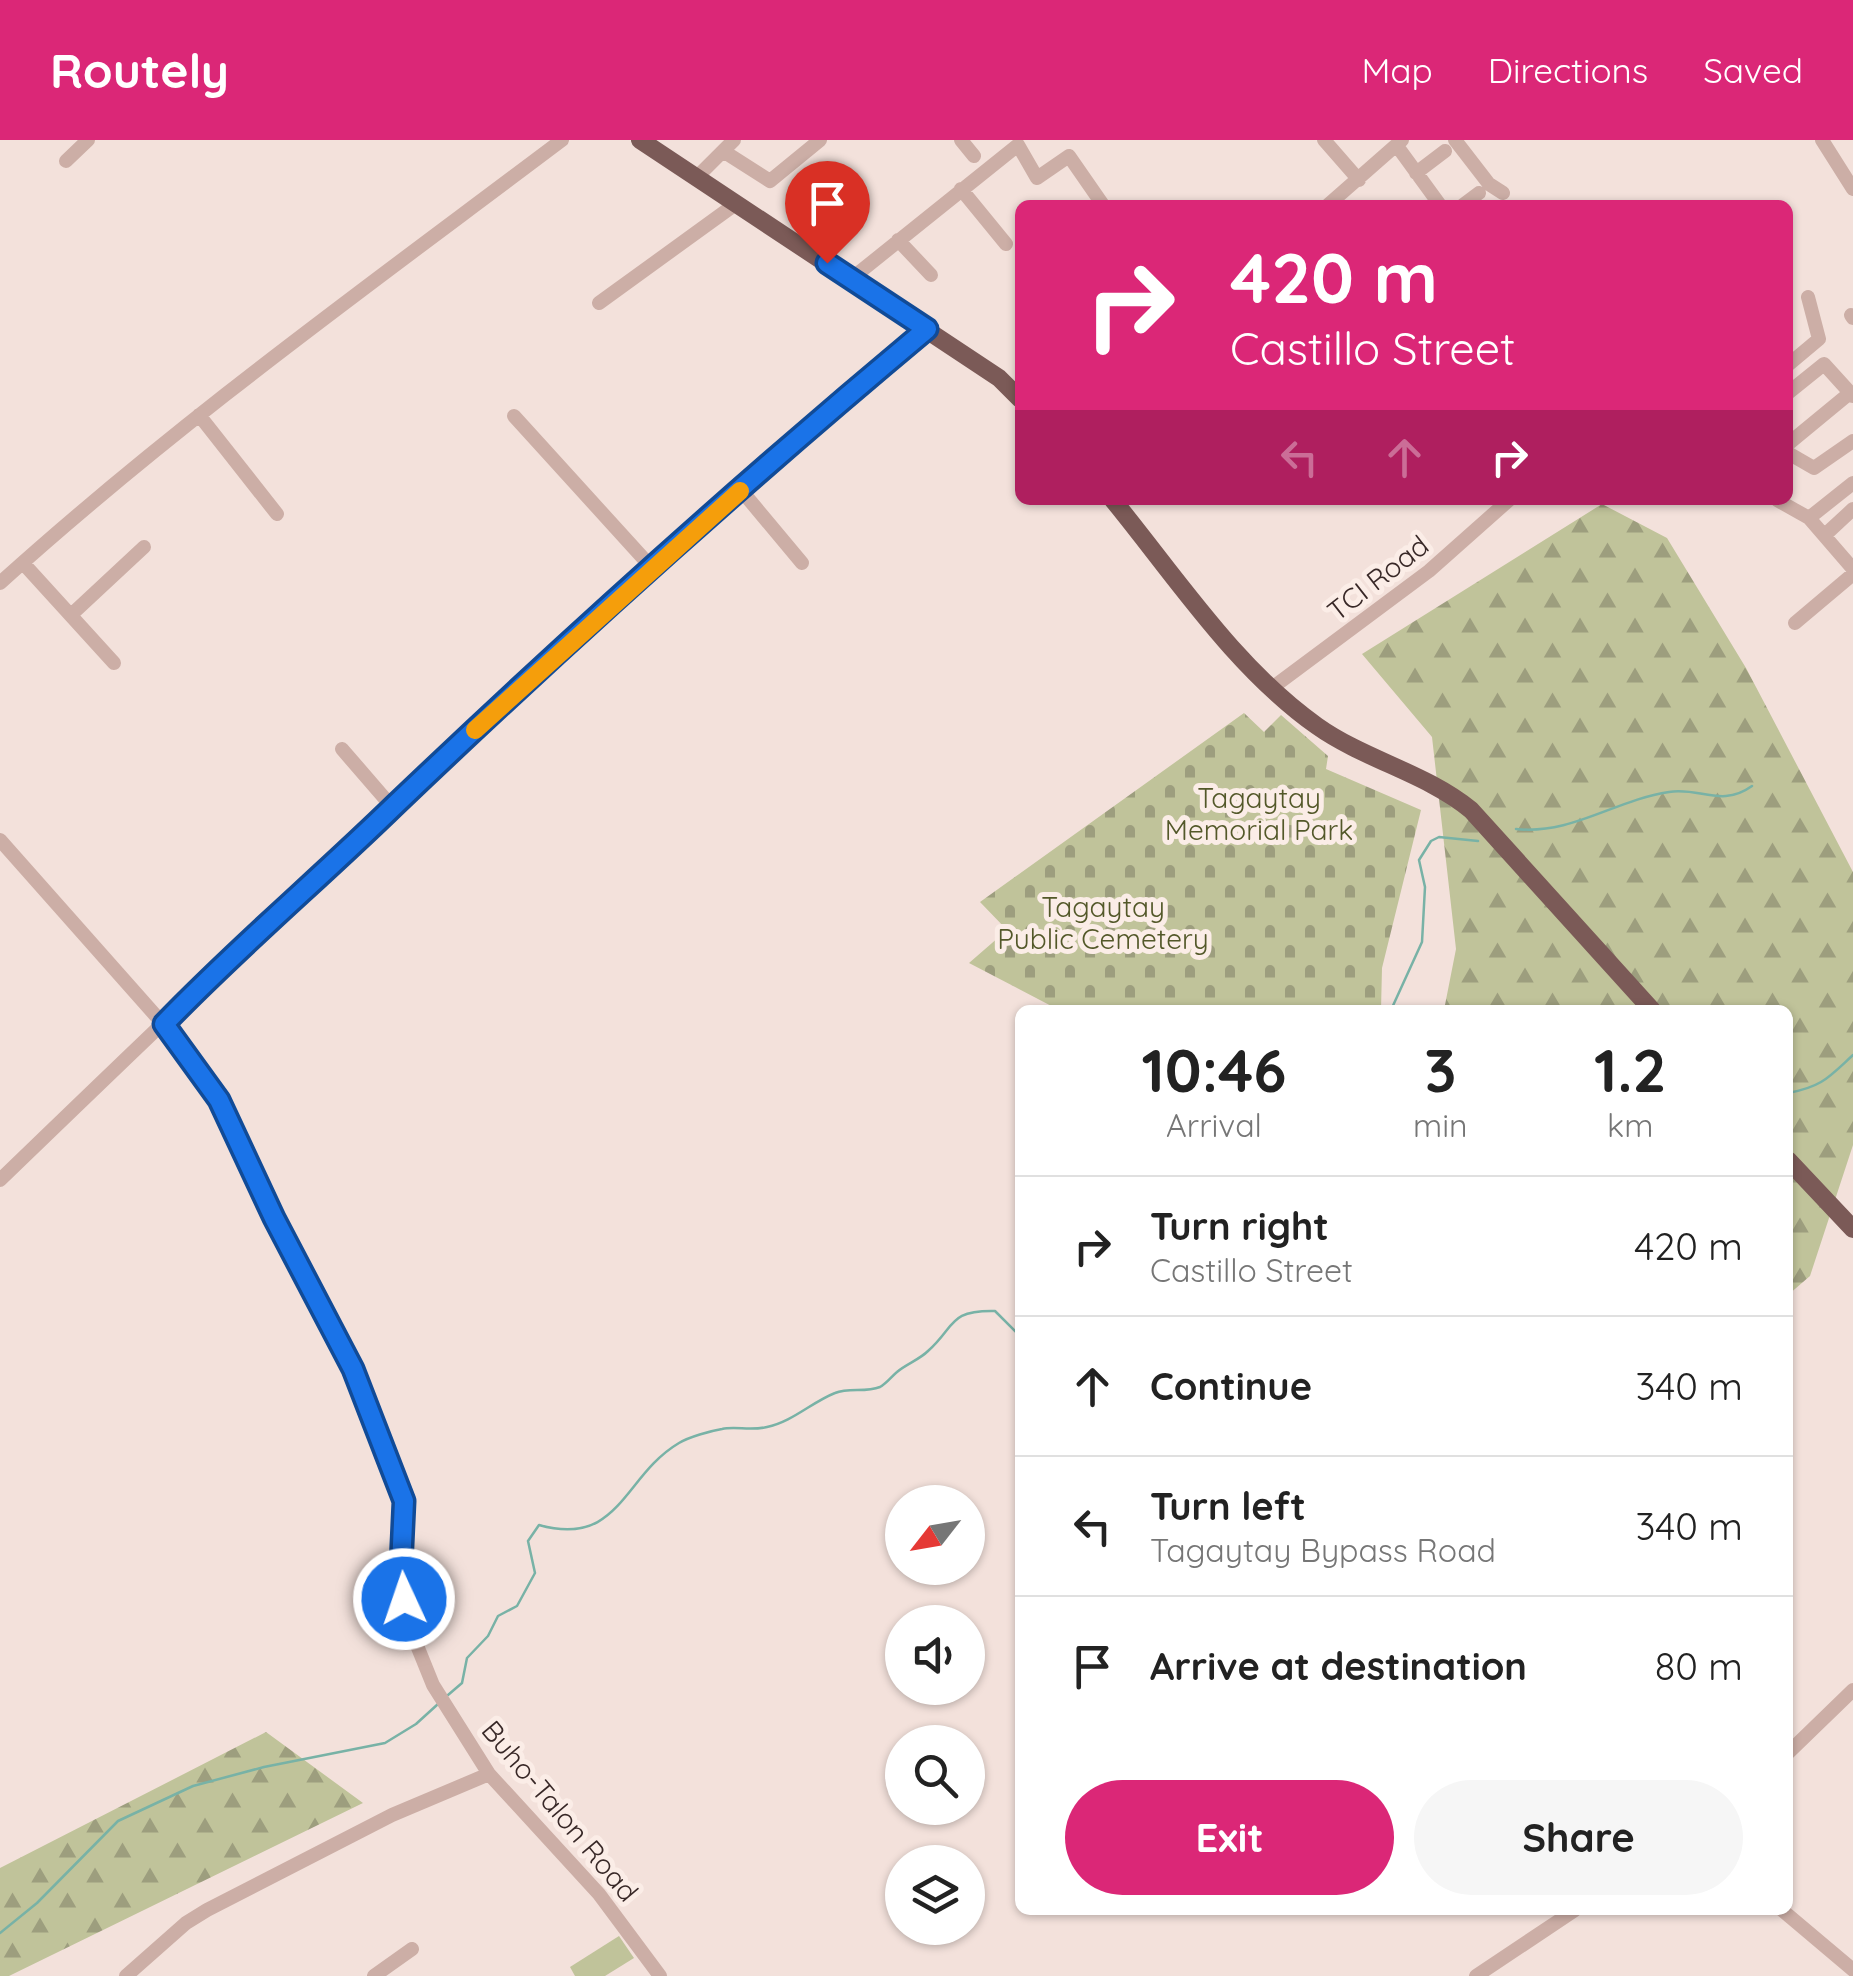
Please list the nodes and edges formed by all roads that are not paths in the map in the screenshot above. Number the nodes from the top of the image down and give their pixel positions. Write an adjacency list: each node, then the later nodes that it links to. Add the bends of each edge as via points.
1 (88, 140): 13 (street)
2 (562, 140): 37 (street)
3 (640, 140): 15 (main road)
4 (820, 140): 8 (street, via 770,181)
5 (961, 140): 12 (street)
6 (1324, 140): 16 (street)
7 (1822, 140): 17 (street)
8 (730, 143): 15 (street)
9 (1399, 143): 14 (street); 16 (street)
10 (1450, 145): 14 (street); 20 (street)
11 (1004, 146): 18 (street); 21 (street, via 1018,145 1037,178 1069,156)
12 (974, 156)
13 (66, 161)
14 (1416, 173): 23 (street)
15 (696, 178): 25 (main road)
16 (1359, 180): 22 (street)
17 (1853, 189)
18 (961, 190): 26 (street); 27 (street)
19 (1480, 193): 24 (street)
20 (1503, 193)
21 (1100, 200)
22 (1334, 200)
23 (1436, 200)
24 (1470, 200)
25 (737, 203): 29 (main road); 31 (street)
26 (898, 240): 28 (street); 29 (street)
27 (1006, 244)
28 (931, 274)
29 (851, 279): 32 (main road)
30 (1808, 297): 33 (street, via 1819,339)
31 (600, 302)
32 (927, 329): 35 (main road); 43 (street)
33 (1793, 361)
34 (1793, 389): 36 (street, via 1824,364)
35 (1015, 394)
36 (1852, 395): 39 (street)
37 (199, 415): 48 (street); 53 (street)
38 (514, 416): 54 (street)
39 (1793, 440)
40 (1853, 441): 41 (street, via 1814,468)
41 (1793, 456)
42 (1853, 483): 49 (street)
43 (740, 490): 52 (street); 54 (street)
44 (1118, 505): 60 (main road)
45 (1503, 505): 60 (street, TCI Road)
46 (1786, 505): 49 (street)
47 (1853, 508): 50 (street)
48 (278, 514)
49 (1809, 518): 50 (street)
50 (1826, 534): 55 (street)
51 (144, 547): 57 (street)
52 (802, 562)
53 (23, 563): 56 (street); 57 (street)
54 (654, 568): 62 (street)
55 (1853, 572): 58 (street)
56 (0, 583)
57 (70, 615): 59 (street)
58 (1795, 623)
59 (114, 662)
60 (1272, 688): 64 (main road, via 1350,748 1471,810)
61 (342, 749): 62 (street)
62 (393, 808): 65 (street)
63 (0, 840): 65 (street, Buho-Talon Road)
64 (1647, 1005)
65 (164, 1024): 67 (street); 71 (street, Buho-Talon Road, via 219,1100 353,1369 404,1501 401,1566 414,1638 433,1685)
66 (1793, 1165): 68 (main road)
67 (0, 1180)
68 (1853, 1228)
69 (1853, 1690): 70 (street)
70 (1793, 1748)
71 (490, 1774): 76 (street, Buho-Talon Road, via 599,1894); 77 (street, via 375,1823 197,1916)
72 (1568, 1915): 79 (street)
73 (1788, 1915): 75 (street)
74 (412, 1949): 78 (street)
75 (1853, 1970)
76 (652, 1973)
77 (126, 1976)
78 (374, 1976)
79 (1476, 1976)

